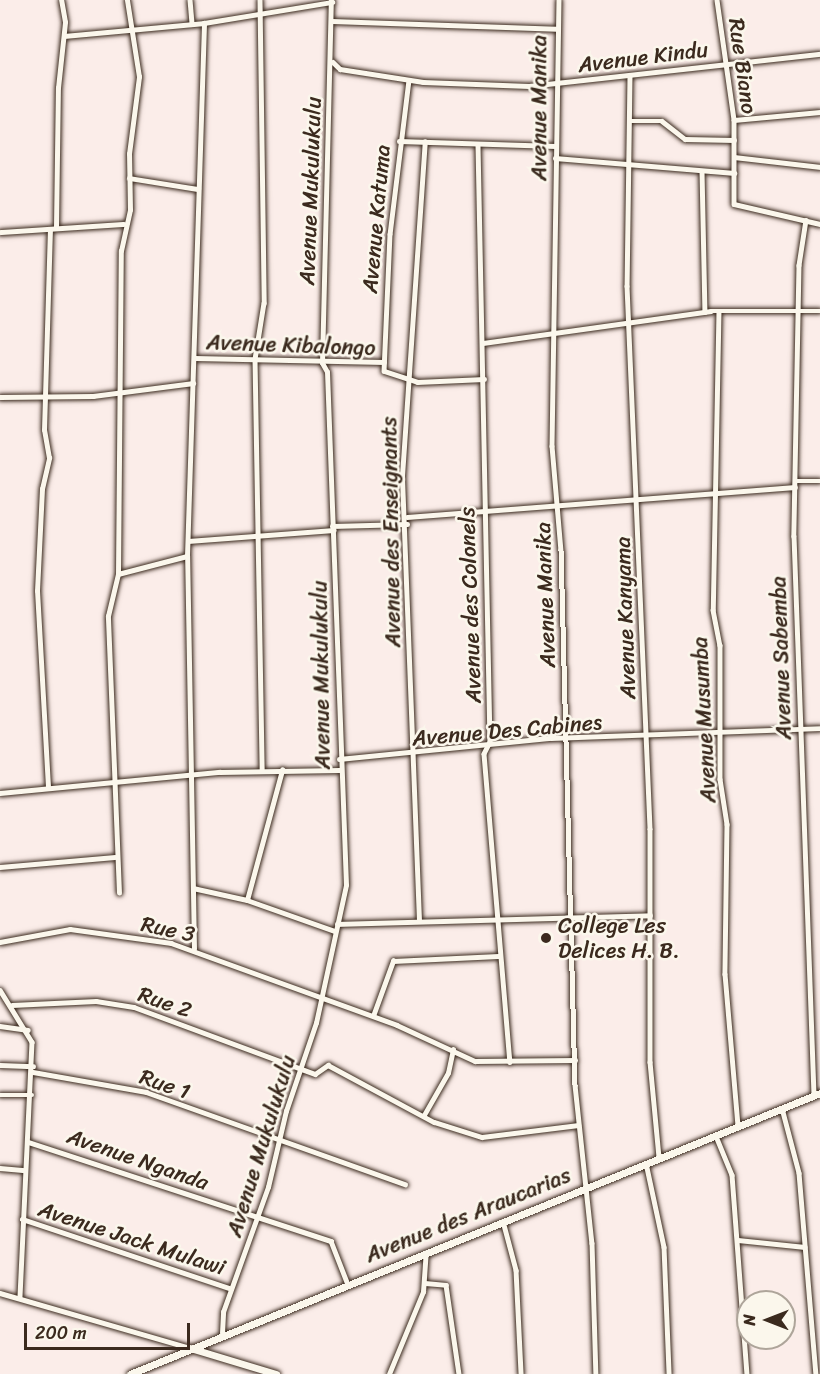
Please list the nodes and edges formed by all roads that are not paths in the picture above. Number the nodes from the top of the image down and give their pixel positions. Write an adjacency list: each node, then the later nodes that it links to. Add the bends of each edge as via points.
1 (61, 0): 14 (street)
2 (127, 0): 13 (street)
3 (190, 0): 11 (street)
4 (260, 0): 8 (street, Avenue Mukulukulu)
5 (559, 0): 12 (street, Avenue Manika)
6 (717, 0): 17 (street, Rue Biano)
7 (331, 1): 8 (street); 9 (street, Avenue Mukulukulu)
8 (263, 14): 10 (street); 51 (street, Avenue Mukulukulu, via 258,94 264,303)
9 (332, 21): 12 (street); 16 (street, Avenue Mukulukulu)
10 (204, 23): 11 (street); 36 (street)
11 (192, 24): 13 (street)
12 (556, 29): 20 (street, Avenue Manika)
13 (136, 30): 14 (street); 35 (street, via 138,88)
14 (64, 36): 40 (street)
15 (820, 54): 17 (street, Avenue Kindu)
16 (331, 60): 19 (street, Avenue Kindu, via 340,69); 53 (street, Avenue Mukulukulu)
17 (728, 63): 18 (street, Avenue Kindu); 22 (street, Rue Biano)
18 (630, 76): 20 (street, Avenue Kindu); 23 (street, Avenue Kanyama)
19 (409, 80): 20 (street, Avenue Kindu); 25 (street, Avenue Katuma)
20 (556, 84): 28 (street, Avenue Manika)
21 (820, 112): 22 (street)
22 (734, 120): 24 (street, Rue Biano)
23 (631, 121): 24 (street, via 662,121 685,139); 31 (street, Avenue Kanyama)
24 (734, 140): 29 (street, Rue Biano)
25 (399, 141): 26 (street); 52 (street, Avenue Katuma)
26 (425, 142): 27 (street); 55 (street, Avenue des Enseignants)
27 (478, 145): 28 (street); 49 (street, Avenue des Colonels)
28 (555, 146): 30 (street, Avenue Manika)
29 (734, 157): 32 (street); 34 (street, Rue Biano)
30 (555, 158): 31 (street); 48 (street, Avenue Manika)
31 (630, 164): 33 (street); 47 (street, Avenue Kanyama)
32 (820, 167)
33 (702, 171): 34 (street); 46 (street)
34 (734, 173): 37 (street, Rue Biano, via 737,206)
35 (129, 178): 36 (street); 38 (street)
36 (198, 189): 50 (street)
37 (806, 220): 39 (street); 43 (street, Avenue Sabemba)
38 (124, 224): 40 (street); 57 (street)
39 (820, 224)
40 (56, 227): 41 (street)
41 (50, 230): 42 (street); 59 (street)
42 (0, 231)
43 (798, 307): 44 (street); 45 (street); 61 (street, Avenue Sabemba)
44 (718, 310): 46 (street); 62 (street, Avenue Musumba)
45 (820, 311)
46 (705, 312): 47 (street)
47 (628, 323): 48 (street); 63 (street, Avenue Kanyama)
48 (554, 333): 49 (street); 64 (street, Avenue Manika)
49 (483, 343): 54 (street, Avenue des Colonels)
50 (195, 358): 51 (street, Avenue Kibalongo); 56 (street)
51 (255, 359): 53 (street, Avenue Kibalongo); 69 (street, Avenue Mukulukulu)
52 (384, 362): 53 (street, Avenue Kibalongo); 55 (street, Avenue Kibalongo, via 387,376)
53 (322, 363): 68 (street, Avenue Mukulukulu, via 327,372)
54 (484, 379): 55 (street, Avenue Kibalongo); 65 (street, Avenue des Colonels, via 480,462)
55 (408, 380): 66 (street, Avenue des Enseignants, via 402,476)
56 (194, 383): 57 (street); 70 (street)
57 (118, 394): 59 (street); 72 (street)
58 (0, 397): 59 (street)
59 (45, 398): 86 (street, via 49,458 41,494 37,606)
60 (820, 481): 61 (street)
61 (795, 484): 62 (street); 73 (street, Avenue Sabemba)
62 (716, 491): 63 (street); 75 (street, Avenue Musumba, via 713,610 720,645)
63 (638, 498): 64 (street); 76 (street, Avenue Kanyama)
64 (557, 504): 65 (street); 77 (street, Avenue Manika)
65 (485, 509): 66 (street); 78 (street, Avenue des Colonels)
66 (407, 517): 67 (street, Avenue des Enseignants)
67 (407, 524): 68 (street); 79 (street, Avenue des Enseignants)
68 (333, 528): 69 (street); 80 (street, Avenue Mukulukulu)
69 (259, 535): 70 (street); 81 (street, Avenue Mukulukulu)
70 (188, 541): 71 (street)
71 (187, 556): 72 (street); 84 (street)
72 (118, 574): 85 (street, via 108,606)
73 (800, 728): 74 (street, Avenue Des Cabines); 75 (street, Avenue Des Cabines); 114 (street, Avenue Sabemba)
74 (820, 728)
75 (719, 732): 76 (street, Avenue Des Cabines); 120 (street, Avenue Musumba, via 727,824 725,974)
76 (644, 734): 77 (street, Avenue Des Cabines); 93 (street, Avenue Kanyama)
77 (566, 739): 78 (street, Avenue Des Cabines); 94 (street, Avenue Manika)
78 (489, 746): 79 (street, Avenue Des Cabines); 95 (street, Avenue des Colonels, via 484,754)
79 (414, 754): 80 (street, Avenue Des Cabines); 96 (street, Avenue des Enseignants)
80 (339, 759): 83 (street, Avenue Mukulukulu)
81 (262, 770): 82 (street); 84 (street)
82 (282, 770): 83 (street); 92 (street)
83 (339, 770): 97 (street, Avenue Mukulukulu, via 346,871)
84 (192, 776): 85 (street); 90 (street)
85 (113, 783): 86 (street); 88 (street)
86 (48, 787): 87 (street)
87 (0, 793)
88 (115, 857): 89 (street); 91 (street)
89 (0, 867)
90 (193, 888): 92 (street); 100 (street)
91 (119, 893)
92 (247, 900): 98 (street)
93 (650, 915): 94 (street); 124 (street, Avenue Kanyama, via 650,1062)
94 (570, 916): 95 (street); 109 (street, Avenue Manika)
95 (495, 918): 96 (street); 101 (street, Avenue des Colonels)
96 (419, 921): 97 (street)
97 (337, 924): 98 (street, Avenue Mukulukulu)
98 (335, 931): 103 (street, Avenue Mukulukulu)
99 (0, 942): 100 (street, Rue 3, via 70,929)
100 (194, 949): 103 (street, Rue 3)
101 (498, 956): 105 (street, via 393,961); 110 (street, Avenue des Colonels)
102 (0, 990): 104 (street)
103 (322, 999): 105 (street, Rue 3); 113 (street, Avenue Mukulukulu)
104 (12, 1005): 107 (street); 113 (street, Rue 2, via 122,1004)
105 (373, 1016): 108 (street, Rue 3)
106 (0, 1026): 107 (street)
107 (28, 1030): 112 (street)
108 (453, 1050): 110 (street, Rue 3, via 480,1062); 118 (street, via 448,1073)
109 (575, 1060): 110 (street, Rue 3); 119 (street, Avenue Manika)
110 (510, 1062)
111 (0, 1065): 112 (street, Rue 1)
112 (33, 1069): 116 (street); 123 (street, Rue 1, via 146,1092)
113 (301, 1069): 118 (street, via 319,1074 328,1065); 123 (street, Avenue Mukulukulu)
114 (818, 1093): 117 (street, Avenue des Araucarias)
115 (0, 1095): 116 (street)
116 (32, 1095): 122 (street)
117 (782, 1108): 120 (street, Avenue des Araucarias); 134 (street, via 799,1173)
118 (424, 1115): 119 (street, via 488,1137)
119 (578, 1125): 129 (street, Avenue Manika)
120 (738, 1127): 121 (street, Avenue des Araucarias)
121 (716, 1136): 124 (street, Avenue des Araucarias); 133 (street, via 732,1175)
122 (28, 1142): 127 (street); 130 (street, Avenue Nganda)
123 (281, 1144): 128 (street, Rue 1); 130 (street, Avenue Mukulukulu)
124 (659, 1157): 125 (street, Avenue des Araucarias)
125 (646, 1163): 129 (street, Avenue des Araucarias); 150 (street, via 664,1247)
126 (0, 1168): 127 (street)
127 (25, 1170): 131 (street)
128 (405, 1184)
129 (586, 1188): 132 (street, Avenue des Araucarias); 149 (street, Avenue Manika)
130 (258, 1218): 136 (street, Avenue Nganda, via 334,1243); 138 (street, Avenue Mukulukulu)
131 (22, 1219): 138 (street, Avenue Jack Mulawi); 140 (street)
132 (503, 1221): 135 (street, Avenue des Araucarias); 148 (street, via 516,1270)
133 (738, 1240): 134 (street); 151 (street)
134 (804, 1246): 152 (street)
135 (426, 1253): 136 (street, Avenue des Araucarias); 137 (street)
136 (347, 1282): 141 (street, Avenue des Araucarias)
137 (425, 1283): 146 (street); 147 (street, via 446,1285)
138 (230, 1288): 141 (street, Avenue Mukulukulu)
139 (0, 1293): 140 (street)
140 (20, 1297): 142 (street)
141 (222, 1333): 142 (street, Avenue des Araucarias)
142 (190, 1348): 143 (street, Avenue des Araucarias); 145 (street)
143 (146, 1371): 144 (street, Avenue des Araucarias)
144 (130, 1374)
145 (276, 1374)
146 (389, 1374)
147 (459, 1374)
148 (520, 1374)
149 (596, 1374)
150 (669, 1374)
151 (747, 1374)
152 (816, 1374)

